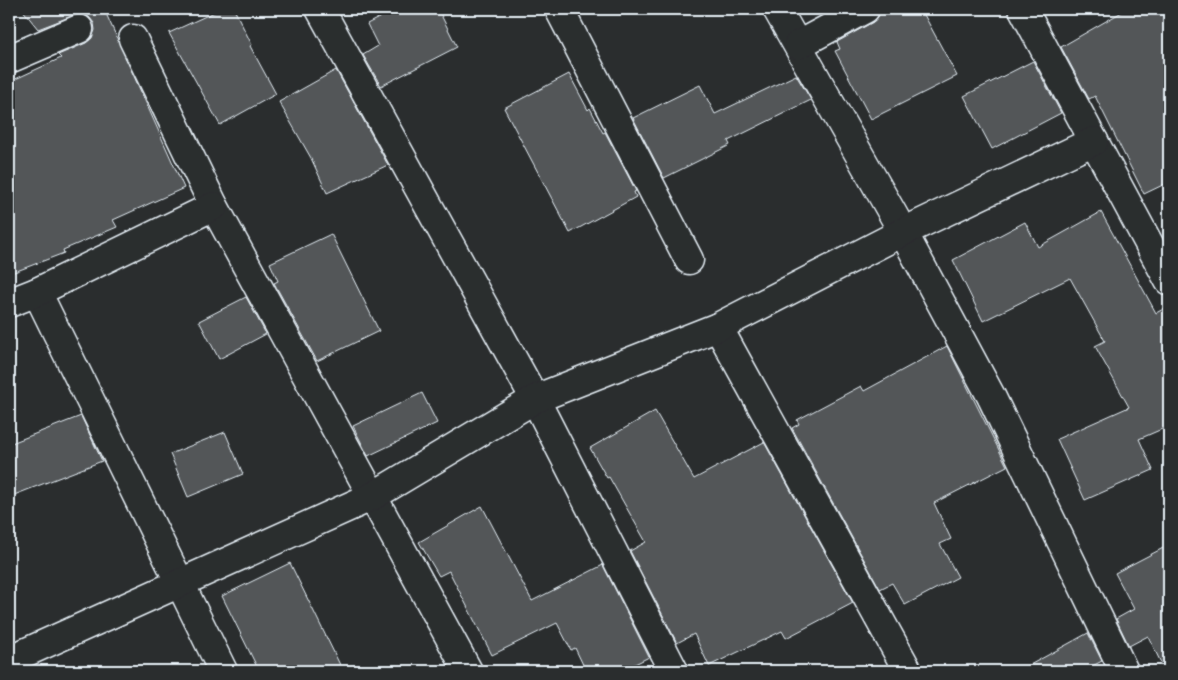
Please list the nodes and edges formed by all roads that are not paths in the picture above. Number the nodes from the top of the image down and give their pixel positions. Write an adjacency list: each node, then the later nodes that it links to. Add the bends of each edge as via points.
1 (320, 9): 18 (street)
2 (558, 9): 13 (street)
3 (777, 9): 8 (street)
4 (865, 9): 8 (street)
5 (1023, 9): 10 (street)
6 (79, 29): 9 (street)
7 (133, 39): 11 (street)
8 (798, 45): 12 (street)
9 (9, 59)
10 (1084, 123): 12 (street); 14 (street)
11 (214, 206): 15 (street); 19 (street)
12 (903, 232): 17 (street); 26 (street, via 991,396)
13 (689, 260)
14 (1169, 281)
15 (37, 292): 16 (street); 20 (street)
16 (9, 303)
17 (718, 327): 18 (street); 25 (street)
18 (535, 399): 19 (street); 24 (street)
19 (373, 496): 20 (street); 23 (street)
20 (180, 583): 21 (street); 22 (street)
21 (9, 660)
22 (223, 671)
23 (468, 671)
24 (674, 671)
25 (908, 671)
26 (1124, 671)

